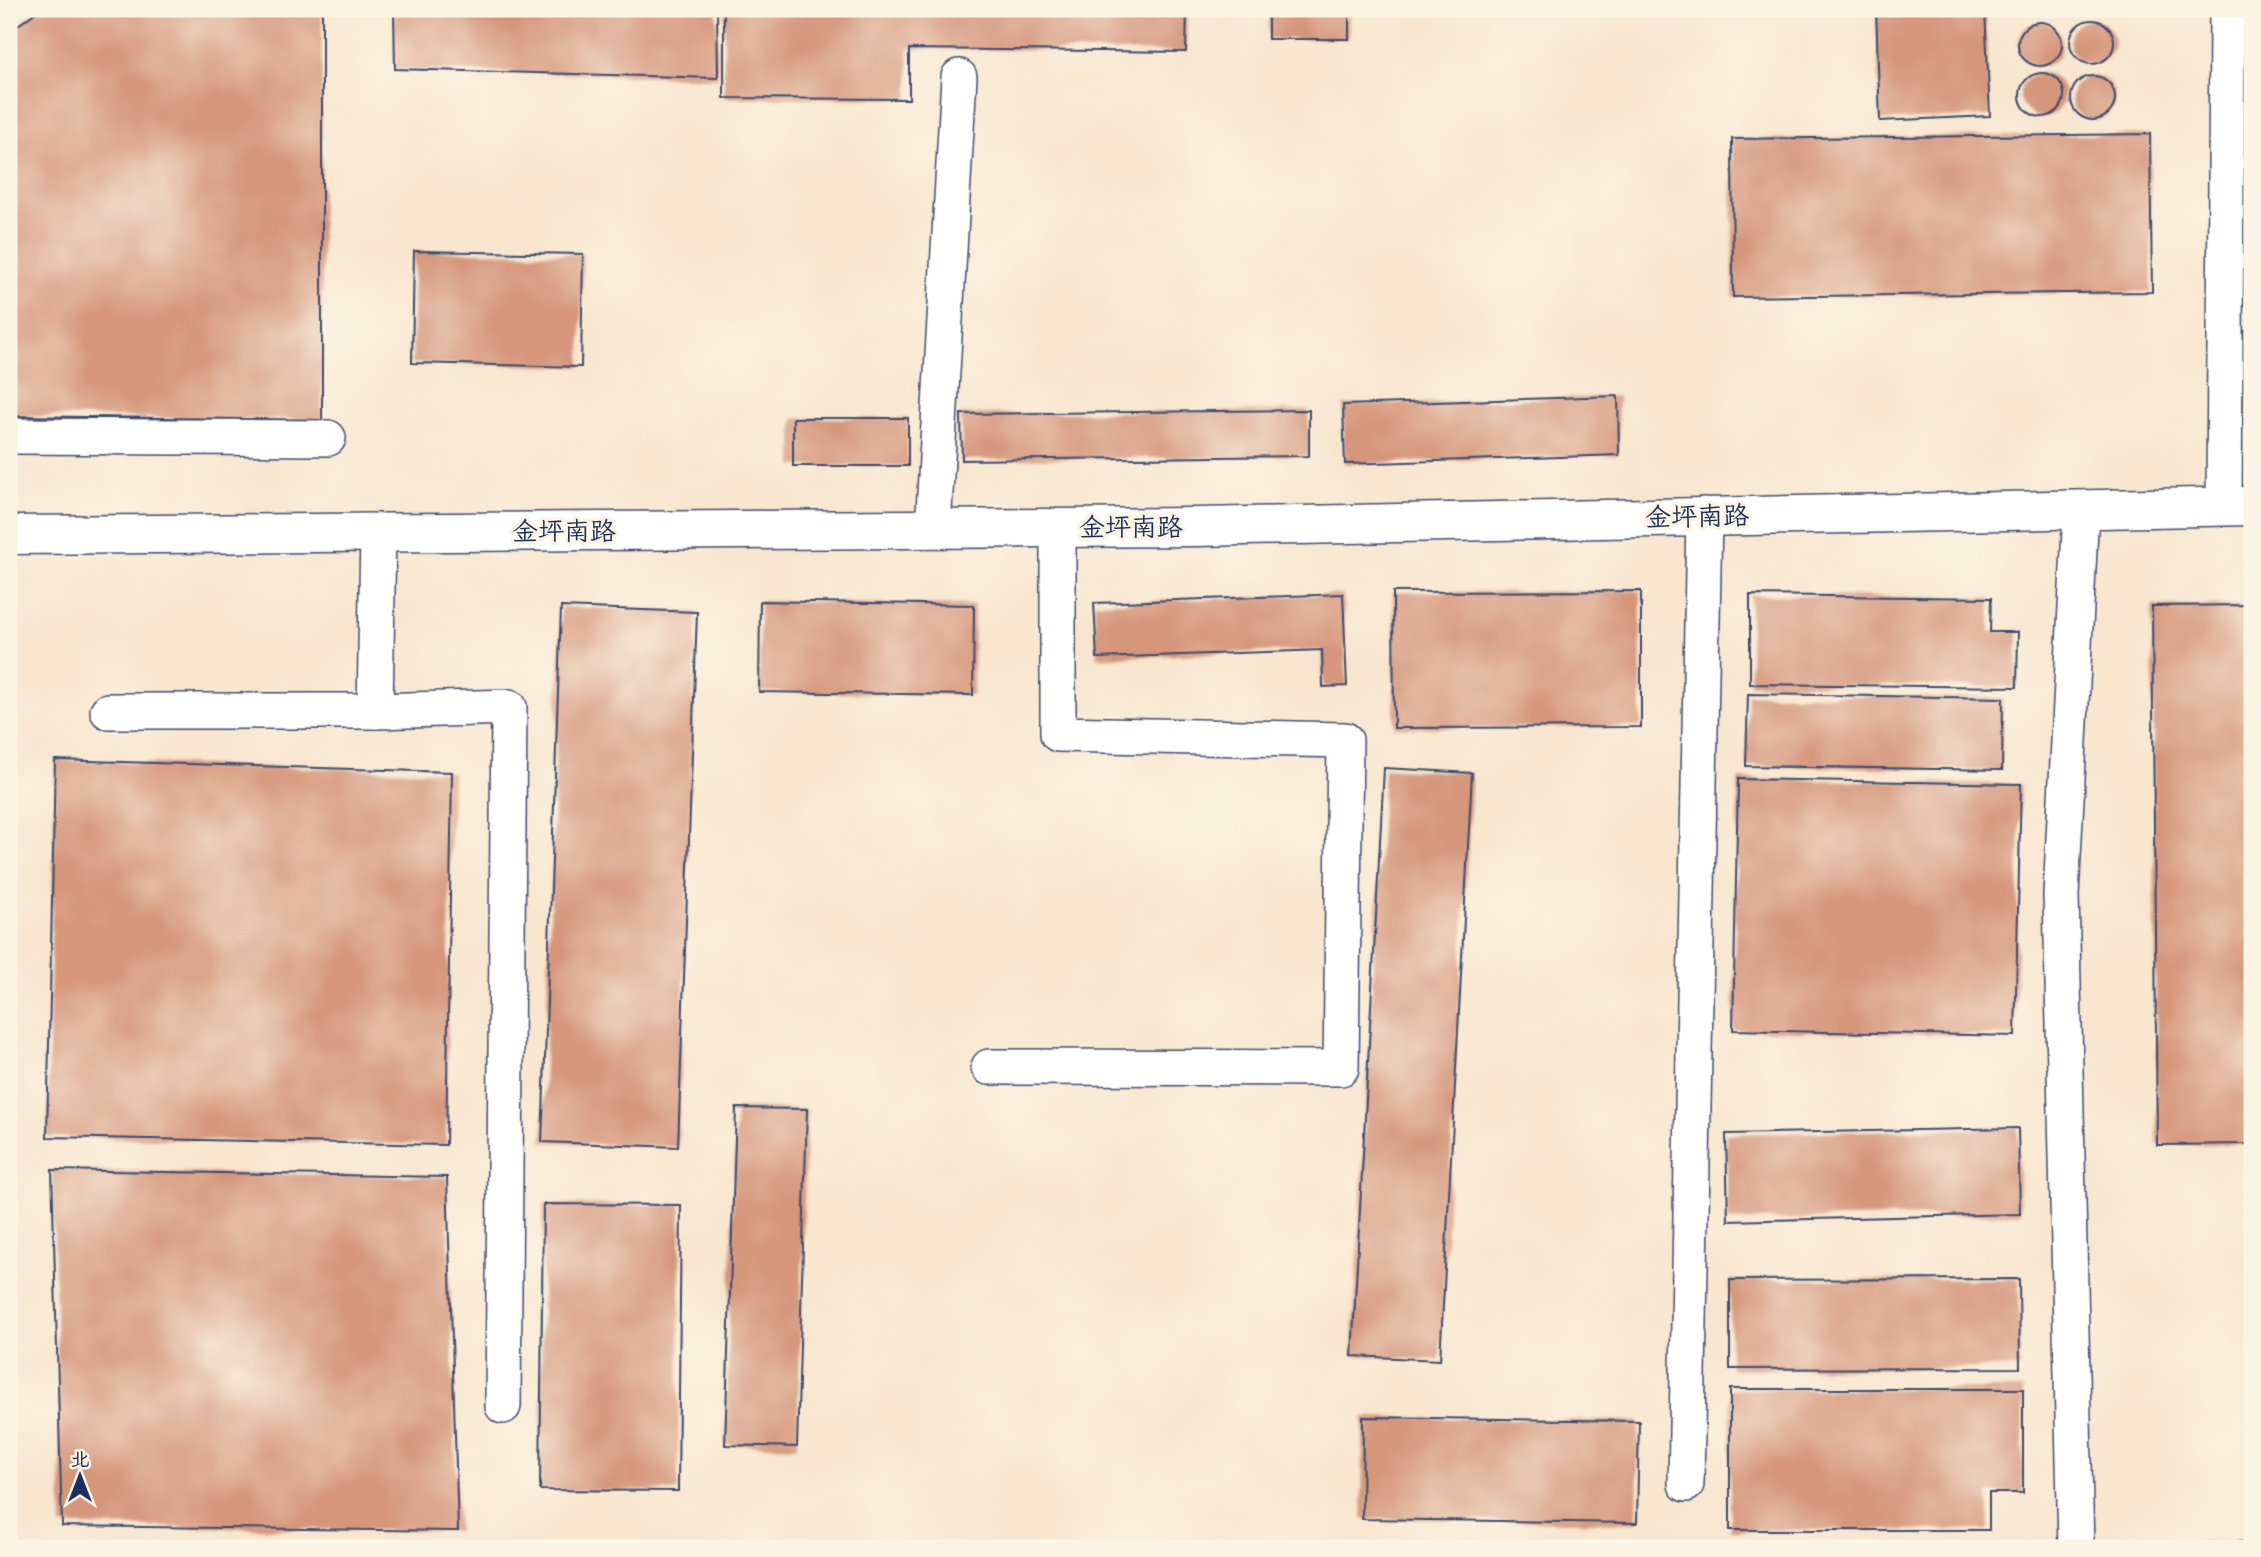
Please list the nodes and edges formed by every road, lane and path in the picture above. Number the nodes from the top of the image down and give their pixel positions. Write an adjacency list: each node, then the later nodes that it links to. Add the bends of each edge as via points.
1 (2227, 19): 5 (street)
2 (959, 77): 9 (street)
3 (9, 436): 4 (street)
4 (328, 438)
5 (2238, 506): 6 (street, 金坪南路)
6 (2081, 511): 7 (street, 金坪南路); 17 (street, via 2061,895)
7 (1704, 515): 8 (street, 金坪南路); 16 (street)
8 (1058, 527): 9 (street, 金坪南路); 14 (street, via 1058,734 1345,740 1341,1068)
9 (933, 528): 10 (street, 金坪南路)
10 (378, 532): 11 (street, 金坪南路); 13 (street)
11 (9, 535)
12 (108, 711): 13 (street)
13 (376, 711): 15 (street, via 509,707)
14 (989, 1067)
15 (503, 1406)
16 (1686, 1484)
17 (2076, 1548)

